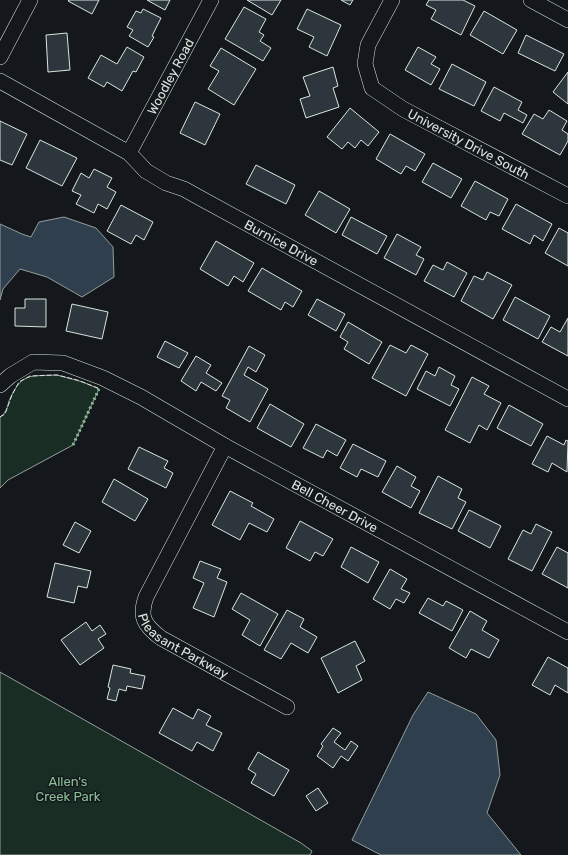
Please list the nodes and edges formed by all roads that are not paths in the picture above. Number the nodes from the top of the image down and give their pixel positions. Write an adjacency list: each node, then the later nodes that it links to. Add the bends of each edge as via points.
1 (30, 0): 6 (street)
2 (211, 0): 8 (street, Woodley Road)
3 (392, 0): 9 (street, University Drive South, via 368,45 365,64 372,88 403,109)
4 (531, 0): 5 (street)
5 (568, 20)
6 (0, 57)
7 (0, 82): 8 (street, Burnice Drive)
8 (129, 153): 11 (street, Burnice Drive, via 146,171 166,183 184,189)
9 (568, 196)
10 (0, 385): 12 (street, Bell Cheer Drive, via 33,362 63,363 103,378 141,397)
11 (568, 399)
12 (225, 446): 13 (street, Bell Cheer Drive); 14 (street, Pleasant Parkway, via 146,597 142,607 144,620 161,638)
13 (568, 632)
14 (287, 706)

